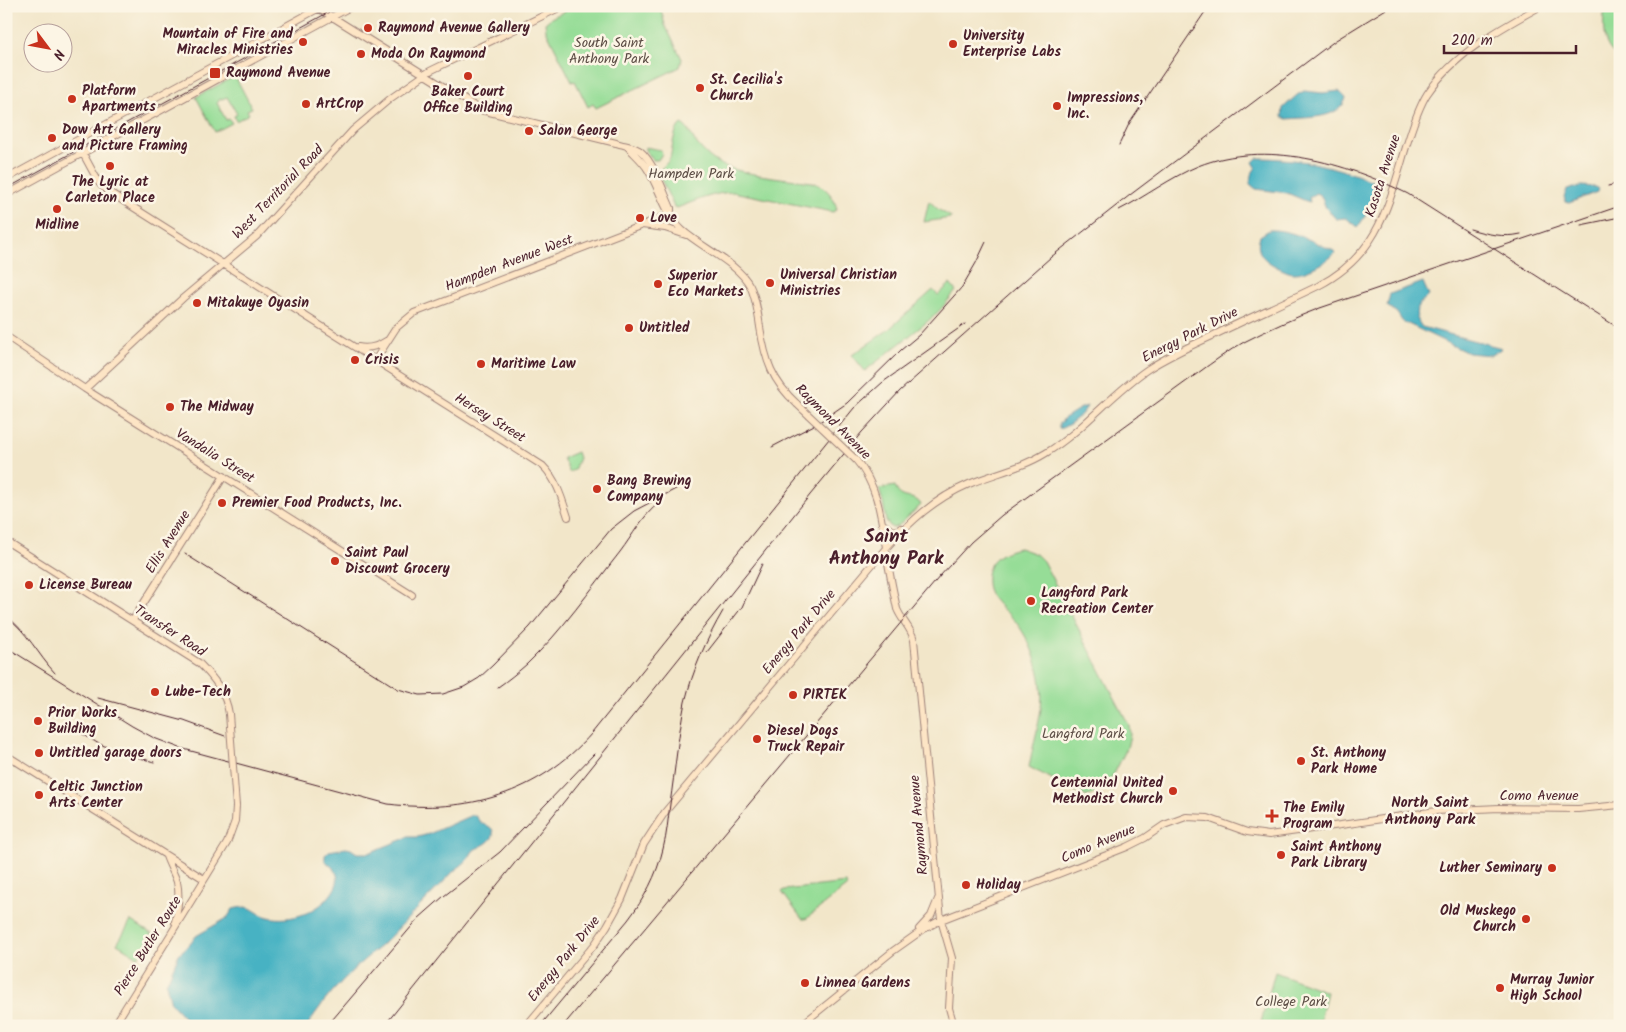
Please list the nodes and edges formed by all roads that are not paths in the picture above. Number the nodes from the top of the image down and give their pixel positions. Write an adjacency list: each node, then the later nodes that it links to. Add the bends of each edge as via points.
1 (352, 6): 5 (street)
2 (563, 6): 6 (street, West Territorial Road)
3 (1541, 6): 14 (street, Kasota Avenue, via 1484,39 1436,82 1416,116 1386,214 1375,234 1358,256 1336,276)
4 (320, 7): 5 (street, Raymond Avenue); 8 (street)
5 (332, 17): 6 (street, Raymond Avenue); 7 (street)
6 (424, 75): 10 (street, Raymond Avenue, via 481,110 634,147 650,164 671,208); 13 (street, West Territorial Road, via 353,130 256,237)
7 (82, 151): 9 (street); 13 (street, Hersey Street, via 106,190)
8 (6, 179)
9 (6, 195)
10 (670, 214): 11 (street, Hampden Avenue West); 12 (street, Raymond Avenue)
11 (640, 225): 12 (street, via 665,228); 16 (street, Hampden Avenue West, via 414,313 402,321)
12 (689, 236): 22 (street, Raymond Avenue, bridge, via 737,270 749,284 763,345 781,388 866,473 875,490)
13 (224, 264): 17 (street, Hersey Street); 19 (street, West Territorial Road)
14 (1291, 299): 23 (street, Energy Park Drive, via 1162,360 1124,387 1059,445 1018,467 952,492 924,510)
15 (6, 336): 19 (street, Vandalia Street)
16 (389, 339): 17 (street, via 369,348); 18 (street, Hampden Avenue West)
17 (354, 346): 18 (street, Hersey Street)
18 (376, 360): 21 (street, Hersey Street, via 543,466 556,484)
19 (85, 389): 20 (street, Vandalia Street)
20 (224, 476): 28 (street, Vandalia Street); 29 (street, Ellis Avenue)
21 (568, 517)
22 (883, 524): 23 (street, via 895,532); 25 (street, Raymond Avenue)
23 (906, 527): 25 (street, Energy Park Drive)
24 (6, 542): 29 (street, Transfer Road)
25 (886, 548): 26 (street, Energy Park Drive); 27 (street, Raymond Avenue)
26 (870, 566): 27 (street, via 883,564); 39 (street, Energy Park Drive, via 661,816 644,844 620,904 607,926)
27 (890, 571): 34 (street, Raymond Avenue, via 897,609 914,640)
28 (412, 595)
29 (133, 620): 33 (street, Transfer Road, bridge, via 206,670 223,693 229,714 235,821 230,837)
30 (6, 755): 32 (street)
31 (1620, 805): 35 (street, Como Avenue, via 1578,809 1437,810 1269,834 1247,832 1208,818 1186,817 1164,825 1127,847)
32 (166, 856): 33 (street); 36 (street, via 179,895)
33 (204, 879): 36 (street, Pierce Butler Route)
34 (938, 896): 35 (street, Raymond Avenue); 37 (street, via 932,914)
35 (941, 920): 37 (street, Como Avenue); 41 (street, Raymond Avenue, via 952,958 949,1008)
36 (174, 926): 38 (street, Pierce Butler Route)
37 (913, 936): 40 (street, Como Avenue)
38 (114, 1026)
39 (526, 1026)
40 (800, 1026)
41 (954, 1026)

